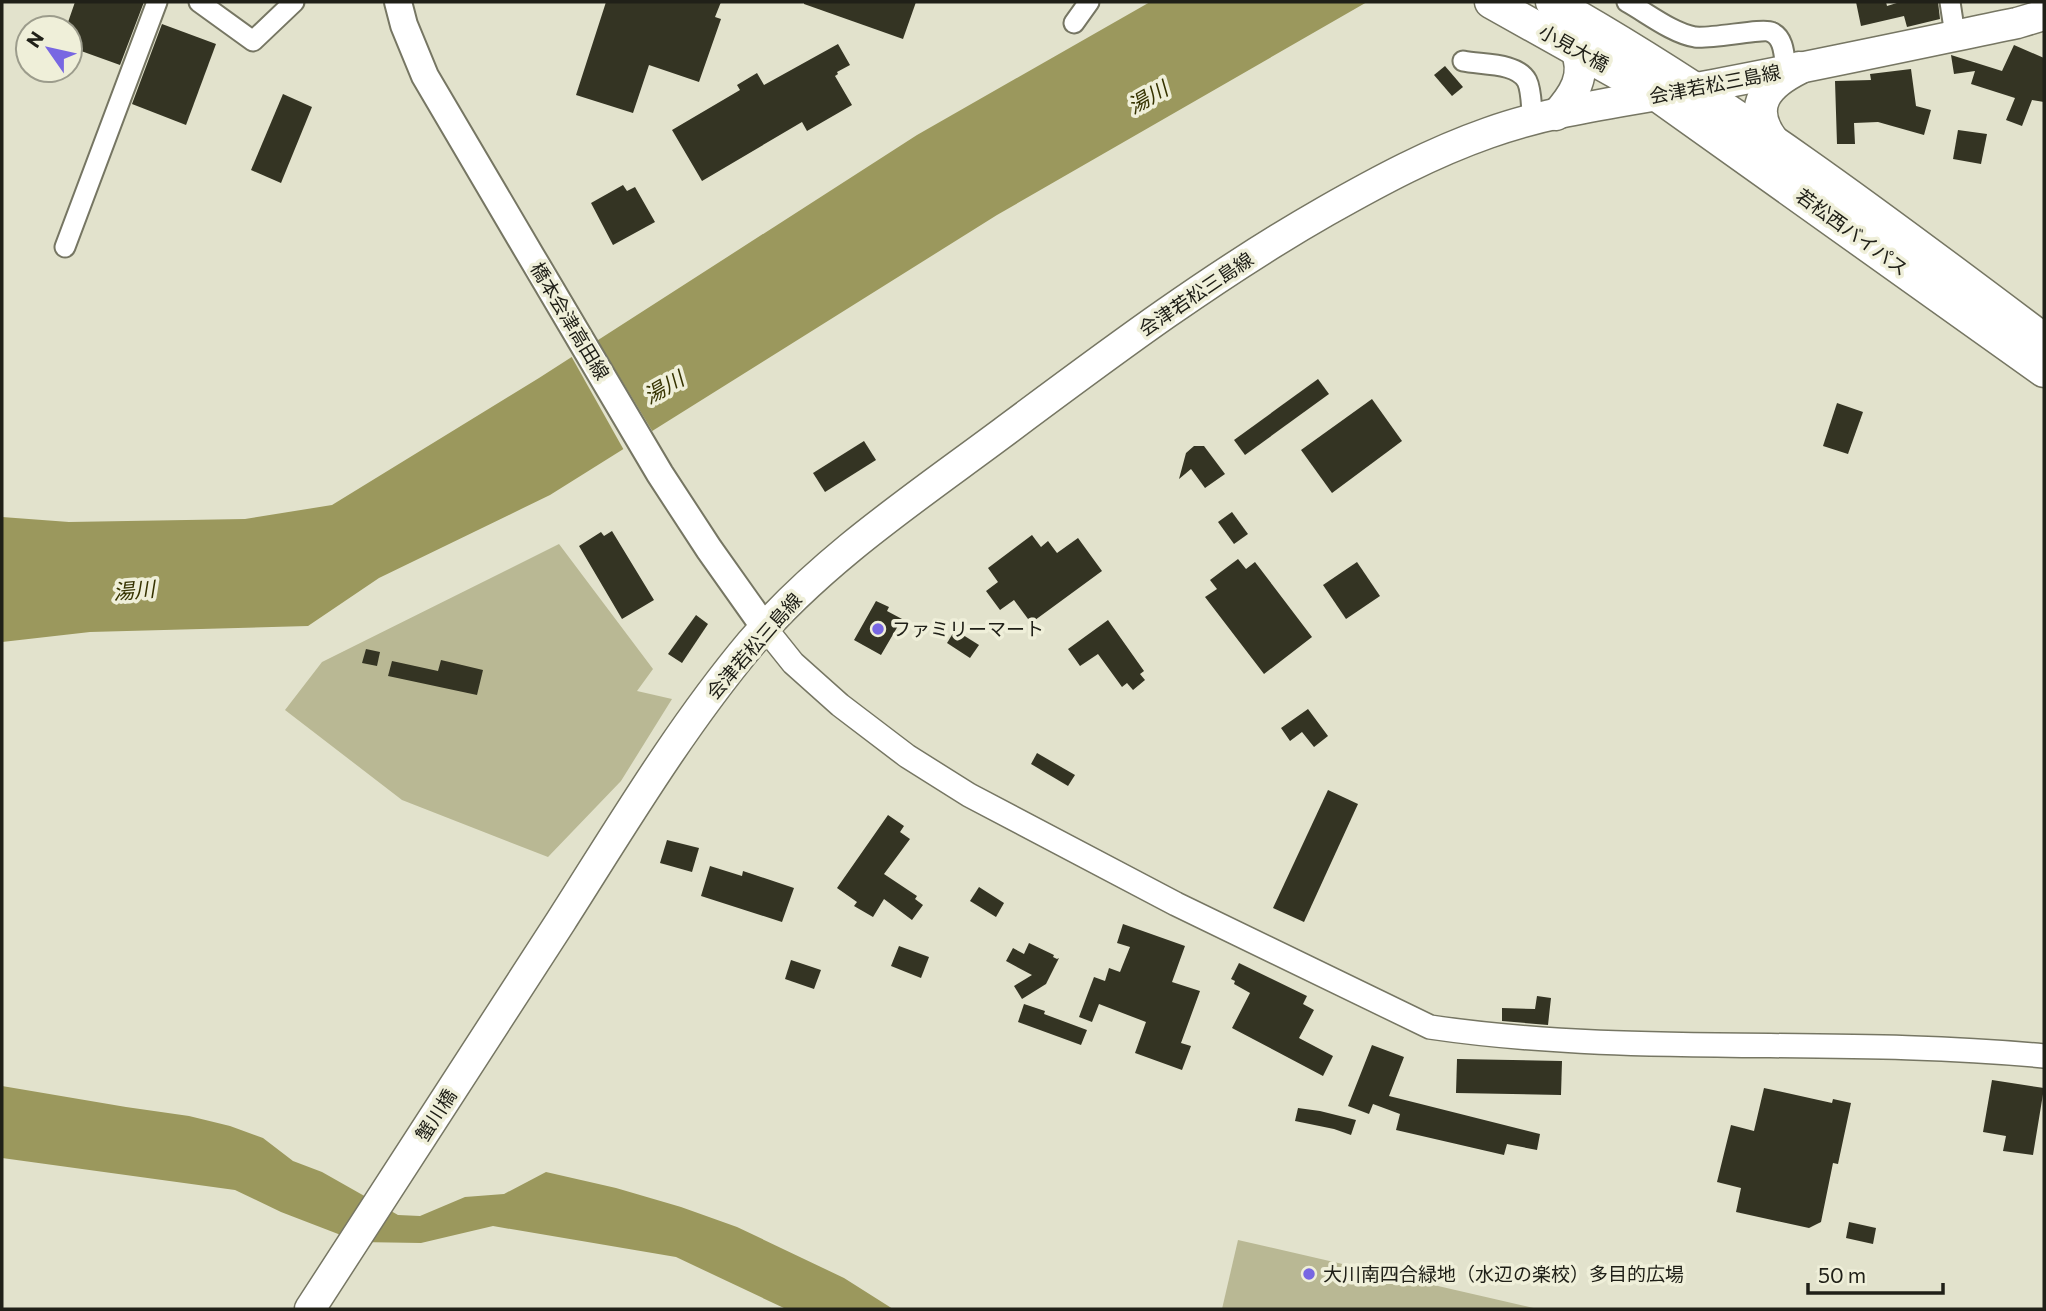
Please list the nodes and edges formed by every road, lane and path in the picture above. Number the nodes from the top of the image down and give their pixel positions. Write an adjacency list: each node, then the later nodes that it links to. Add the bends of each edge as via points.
1 (157, 2): 20 (street)
2 (199, 2): 3 (street, via 253,41)
3 (294, 2)
4 (398, 2): 23 (main road, 橋本会津高田線, via 425,76 660,474)
5 (1089, 2): 11 (street)
6 (1552, 2): 16 (highway, 小見大橋)
7 (1627, 2): 15 (street, via 1693,37 1768,30 1781,42)
8 (1950, 2): 12 (street)
9 (1493, 3): 13 (highway, 小見大橋)
10 (2044, 15): 12 (main road, 会津若松三島線)
11 (1074, 23)
12 (1955, 35): 15 (main road, 会津若松三島線)
13 (1575, 49): 17 (highway, 小見大橋); 18 (main road, via 1580,76 1572,95)
14 (1463, 61): 18 (street, via 1510,68 1522,76)
15 (1793, 69): 16 (main road, 会津若松三島線); 19 (highway, via 1765,94 1761,114)
16 (1696, 88): 17 (main road, 会津若松三島線); 19 (highway, 若松西バイパス)
17 (1657, 95): 18 (main road, 会津若松三島線); 22 (highway, 若松西バイパス)
18 (1544, 118): 23 (main road, 会津若松三島線, via 1493,131 1422,159 1239,263 871,531)
19 (1772, 140): 21 (highway, 若松西バイパス)
20 (65, 247)
21 (2044, 340)
22 (2044, 372)
23 (765, 628): 24 (main road, 会津若松三島線, via 690,723); 25 (street, via 793,663 840,705 907,756 970,795 1176,904 1430,1027 1603,1041 1923,1048)
24 (561, 921): 26 (main road, 蟹川橋)
25 (2044, 1056)
26 (310, 1309)

